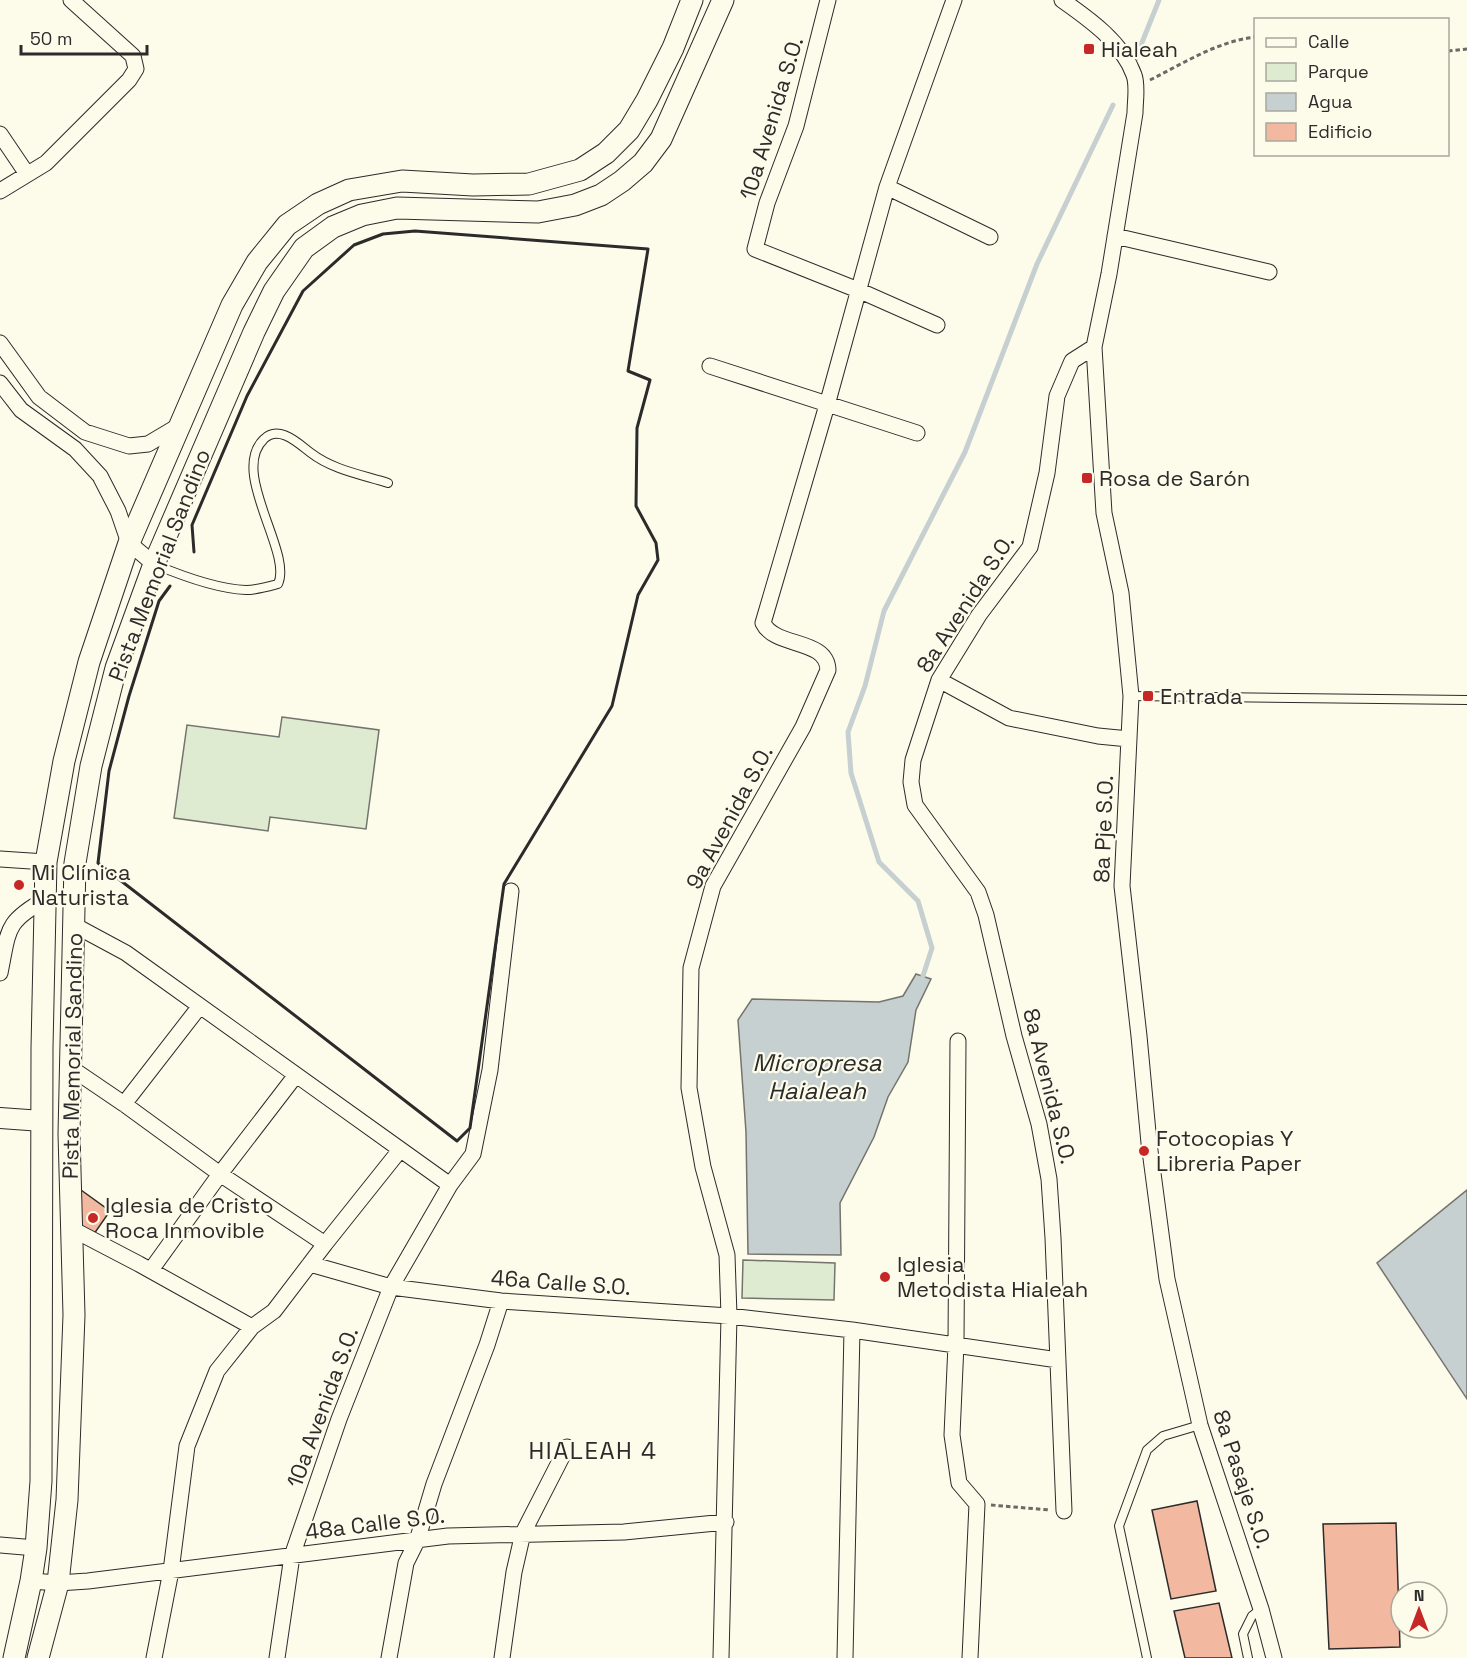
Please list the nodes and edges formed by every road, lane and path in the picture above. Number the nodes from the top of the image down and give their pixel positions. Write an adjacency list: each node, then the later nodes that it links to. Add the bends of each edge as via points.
1 (70, 0): 12 (street, via 133,56 136,69 46,163)
2 (692, 0): 25 (main road, Pista Memorial Sandino, via 647,100 629,130 606,153 580,170 529,184 402,181 349,190 318,204 287,225 257,262 232,305)
3 (723, 0): 31 (main road, Pista Memorial Sandino, via 661,139 643,163 601,195 538,212 397,208 362,215 333,227 304,248 274,291 254,332)
4 (828, 0): 18 (street, 10a Avenida S.O., via 796,126 767,203 755,249)
5 (954, 0): 13 (street)
6 (1062, 0): 10 (street, via 1112,39)
7 (1254, 37): 10 (path, via 1210,49)
8 (1467, 50): 9 (path)
9 (1449, 51)
10 (1135, 81): 15 (street, via 1135,113)
11 (0, 134): 12 (street)
12 (27, 174): 14 (street)
13 (888, 187): 16 (street); 18 (street)
14 (0, 191)
15 (1115, 236): 17 (street); 21 (street)
16 (990, 237)
17 (1269, 272)
18 (858, 290): 19 (street); 24 (street)
19 (937, 325)
20 (0, 343): 26 (street, via 39,397)
21 (1094, 347): 32 (street, 8a Avenida S.O., via 1072,361 1057,396 1047,472 1030,547 979,615); 33 (street, 8a Pje S.O., via 1104,513 1121,593)
22 (710, 366): 24 (street)
23 (0, 383): 28 (street, via 21,410)
24 (827, 405): 27 (street); 59 (street, 9a Avenida S.O., via 763,623 774,636 823,655 828,670 803,727 713,886 691,968 688,1088 703,1167 727,1255)
25 (180, 425): 26 (street, via 148,444 129,446); 30 (main road, Pista Memorial Sandino)
26 (85, 432): 28 (street)
27 (917, 433)
28 (75, 449): 30 (street, via 100,477)
29 (388, 483): 31 (lane, via 324,462 292,437 265,437 253,461 254,483 276,553 281,577 278,584 245,590 181,575)
30 (129, 543): 31 (street); 37 (main road, Pista Memorial Sandino, via 83,684 64,760)
31 (154, 564): 40 (main road, Pista Memorial Sandino, via 116,668 91,766 75,864)
32 (939, 680): 35 (street, via 1009,718); 63 (street, 8a Avenida S.O., via 913,760 915,806 978,892 986,915 1039,1124 1049,1179)
33 (1131, 696): 34 (lane); 35 (street, 8a Pje S.O.)
34 (1467, 700)
35 (1130, 739): 58 (street, 8a Pje S.O., via 1122,886 1149,1143)
36 (0, 860): 37 (street)
37 (46, 861): 39 (main road, Pista Memorial Sandino)
38 (511, 891): 51 (street, 10a Avenida S.O., via 490,1070 473,1154)
39 (46, 899): 41 (street, via 22,912 9,928); 48 (main road, Pista Memorial Sandino)
40 (74, 925): 42 (street, via 126,953); 44 (main road, Pista Memorial Sandino)
41 (0, 973)
42 (200, 1006): 45 (street); 46 (street)
43 (958, 1041): 62 (street)
44 (71, 1068): 46 (street); 52 (main road, Pista Memorial Sandino)
45 (296, 1075): 49 (street); 50 (street)
46 (124, 1104): 50 (street)
47 (0, 1118): 48 (street)
48 (42, 1121): 72 (main road, Pista Memorial Sandino, via 41,1481)
49 (400, 1150): 51 (street); 53 (street)
50 (220, 1174): 53 (street); 55 (street)
51 (450, 1185): 56 (street, 10a Avenida S.O.)
52 (72, 1229): 55 (street); 76 (main road, Pista Memorial Sandino, via 74,1315 67,1500)
53 (325, 1244): 54 (street)
54 (310, 1264): 56 (street, 46a Calle S.O.); 60 (street, via 274,1311)
55 (151, 1270): 60 (street)
56 (391, 1287): 57 (street, 46a Calle S.O.); 73 (street, 10a Avenida S.O., via 339,1419)
57 (501, 1301): 59 (street, 46a Calle S.O.); 70 (street)
58 (1175, 1312): 64 (street, 8a Pasaje S.O.)
59 (729, 1316): 61 (street, 46a Calle S.O.); 68 (street, 9a Avenida S.O.)
60 (252, 1327): 74 (street, via 218,1371 187,1446)
61 (852, 1330): 62 (street, 46a Calle S.O.); 85 (street)
62 (956, 1344): 63 (street, 46a Calle S.O.); 66 (street, via 952,1435 959,1484)
63 (1058, 1360): 67 (street, 8a Avenida S.O.)
64 (1200, 1425): 77 (street, 8a Pasaje S.O.); 87 (lane, via 1163,1436 1147,1450 1119,1526)
65 (567, 1447): 69 (street)
66 (977, 1504): 67 (path); 86 (street)
67 (1064, 1511)
68 (726, 1522): 69 (street, 48a Calle S.O., via 624,1532); 84 (street, 9a Avenida S.O.)
69 (523, 1533): 70 (street, 48a Calle S.O.); 83 (street)
70 (417, 1541): 73 (street, 48a Calle S.O.); 82 (street, via 406,1563)
71 (0, 1545): 72 (street)
72 (36, 1548): 75 (main road, Pista Memorial Sandino)
73 (292, 1556): 74 (street, 48a Calle S.O.); 81 (street, 10a Avenida S.O.)
74 (171, 1571): 76 (street, 48a Calle S.O.); 80 (street)
75 (31, 1581): 76 (street, 48a Calle S.O.); 78 (main road, Pista Memorial Sandino)
76 (58, 1583): 79 (main road, Pista Memorial Sandino)
77 (1261, 1609): 88 (lane, via 1252,1616 1243,1634); 89 (street, 8a Pasaje S.O.)
78 (14, 1658)
79 (38, 1658)
80 (154, 1658)
81 (277, 1658)
82 (389, 1658)
83 (502, 1658)
84 (721, 1658)
85 (844, 1658)
86 (970, 1658)
87 (1147, 1658)
88 (1248, 1658)
89 (1274, 1658)

